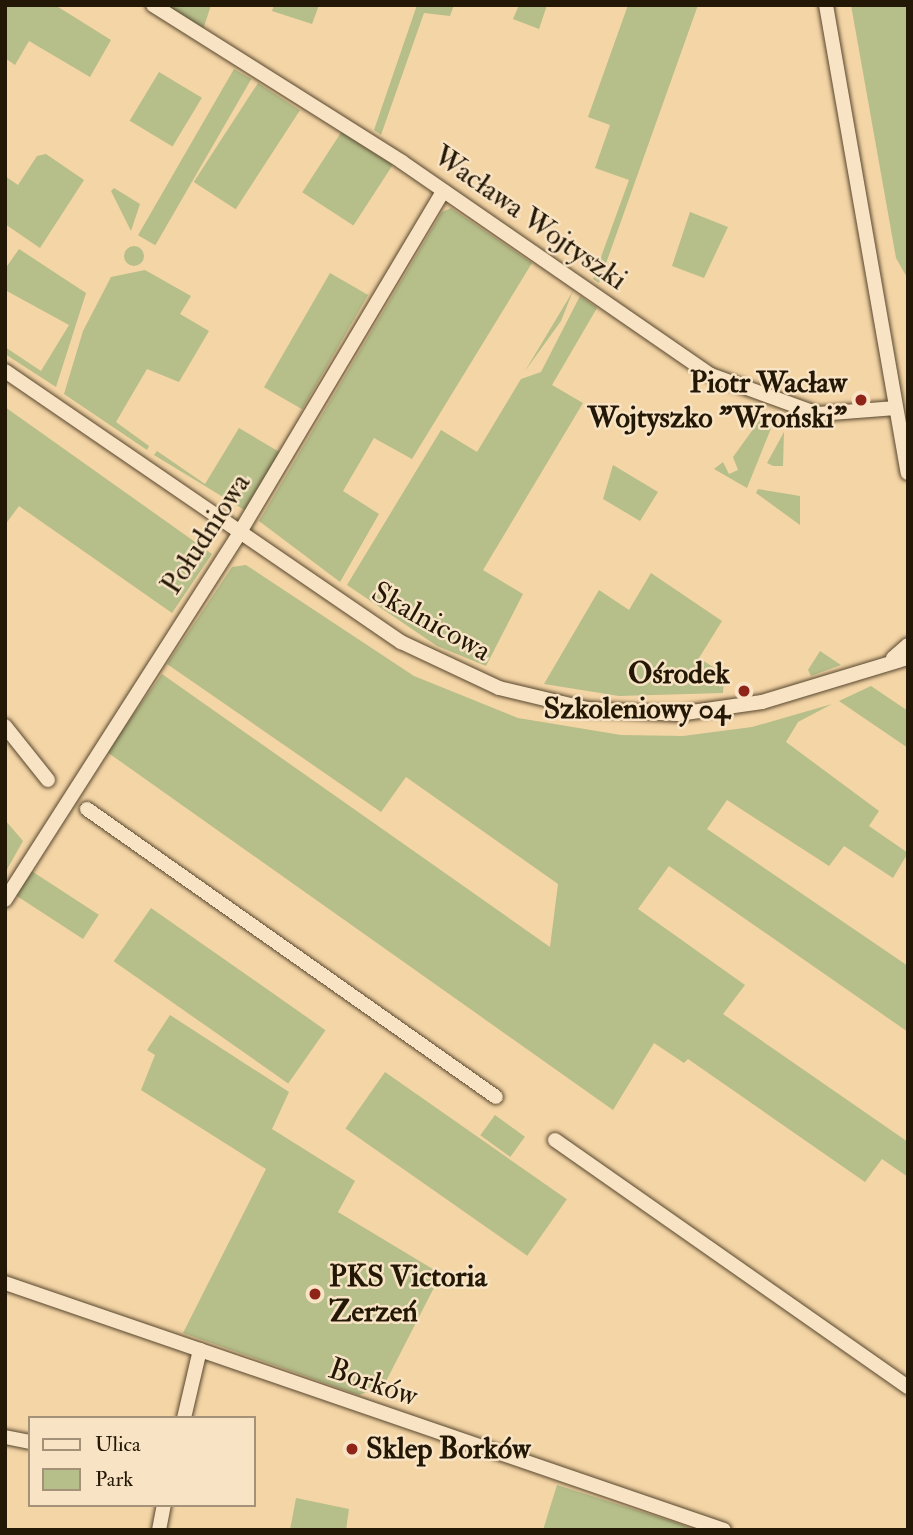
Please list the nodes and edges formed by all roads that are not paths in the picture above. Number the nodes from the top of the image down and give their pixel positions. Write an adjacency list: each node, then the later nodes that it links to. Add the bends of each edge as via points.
1 (153, 5): 3 (street, Wacława Wojtyszki)
2 (826, 5): 5 (street)
3 (443, 191): 5 (street, Wacława Wojtyszki, via 729,385 818,414); 7 (street, Południowa)
4 (5, 371): 7 (street, Skalnicowa)
5 (896, 408): 6 (street)
6 (908, 474)
7 (240, 532): 9 (street, Skalnicowa, via 432,659 499,688 567,706 670,714 737,707); 13 (street, Południowa)
8 (908, 645): 9 (street, Skalnicowa)
9 (901, 658)
10 (5, 726): 11 (street)
11 (48, 780)
12 (87, 809): 14 (street)
13 (5, 900)
14 (496, 1097)
15 (555, 1140): 18 (street)
16 (5, 1283): 17 (street, Borków)
17 (200, 1350): 19 (street); 24 (street, Borków)
18 (908, 1387)
19 (184, 1416)
20 (5, 1437): 21 (street)
21 (28, 1442)
22 (164, 1507): 23 (street)
23 (159, 1530)
24 (724, 1530)

